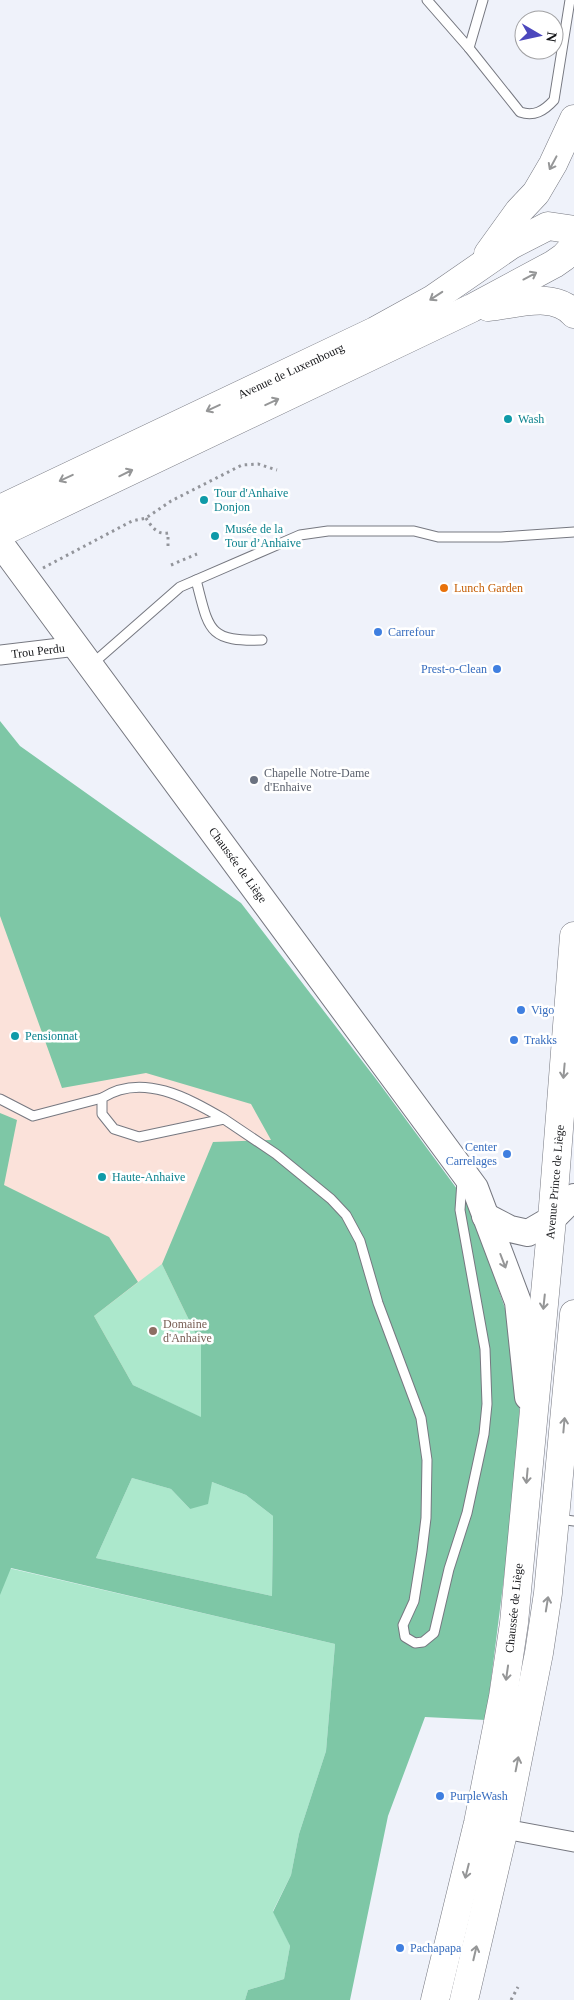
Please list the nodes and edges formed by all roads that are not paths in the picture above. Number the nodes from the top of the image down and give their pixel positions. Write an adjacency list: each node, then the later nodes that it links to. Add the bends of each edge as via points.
1 (427, 0): 4 (lane)
2 (483, 0): 4 (lane)
3 (571, 5): 4 (lane, via 554,100 535,114 529,116 520,112)
4 (469, 48)
5 (574, 119): 8 (main road, one-way to 8, via 536,193)
6 (574, 230): 8 (main road, Avenue de Luxembourg, via 548,226 510,245)
7 (574, 246): 9 (main road, Avenue de Luxembourg, one-way to 7, via 554,264)
8 (476, 269): 11 (main road, Avenue de Luxembourg, one-way to 11, via 374,331)
9 (472, 308): 10 (main road, via 547,300); 11 (main road, Avenue de Luxembourg, one-way to 9)
10 (574, 314)
11 (30, 507): 12 (main road, Avenue de Luxembourg); 14 (main road, Avenue de Luxembourg)
12 (0, 508)
13 (574, 532): 16 (lane, via 501,537 438,537 414,531 300,535)
14 (0, 533)
15 (0, 542): 19 (street, Chaussée de Liège)
16 (196, 580): 17 (lane, via 213,630 230,639); 19 (lane, via 180,587 123,639)
17 (262, 640)
18 (0, 655): 19 (street, Trou Perdu)
19 (84, 656): 24 (street, Chaussée de Liège)
20 (574, 936): 27 (main road, Avenue Prince de Liège, one-way to 27)
21 (102, 1098): 22 (lane, via 33,1116); 23 (lane, via 135,1086 168,1091); 23 (lane, via 102,1114 114,1129 138,1137)
22 (0, 1099)
23 (224, 1119): 24 (lane, via 276,1154 332,1199 346,1215 360,1242 378,1303 421,1418 427,1460 422,1552 414,1601 403,1625 404,1637 415,1643 423,1642 434,1633 478,1468 485,1424 485,1348 460,1210)
24 (469, 1179): 26 (street, Chaussée de Liège); 27 (street, Chaussée de Liège, via 501,1209)
25 (574, 1197): 27 (street)
26 (485, 1216): 27 (street, via 510,1229 528,1233); 29 (street, Chaussée de Liège, one-way to 29, via 518,1302)
27 (552, 1219): 29 (main road, Avenue Prince de Liège, one-way to 29)
28 (574, 1314): 30 (main road, one-way to 28, via 564,1457)
29 (532, 1428): 31 (main road, Chaussée de Liège, one-way to 31, via 514,1623)
30 (565, 1520): 32 (main road, one-way to 30)
31 (478, 1823): 32 (street); 34 (main road, Chaussée de Liège, one-way to 34)
32 (504, 1829): 33 (street); 35 (main road, one-way to 32)
33 (574, 1842)
34 (435, 2000)
35 (464, 2000)

